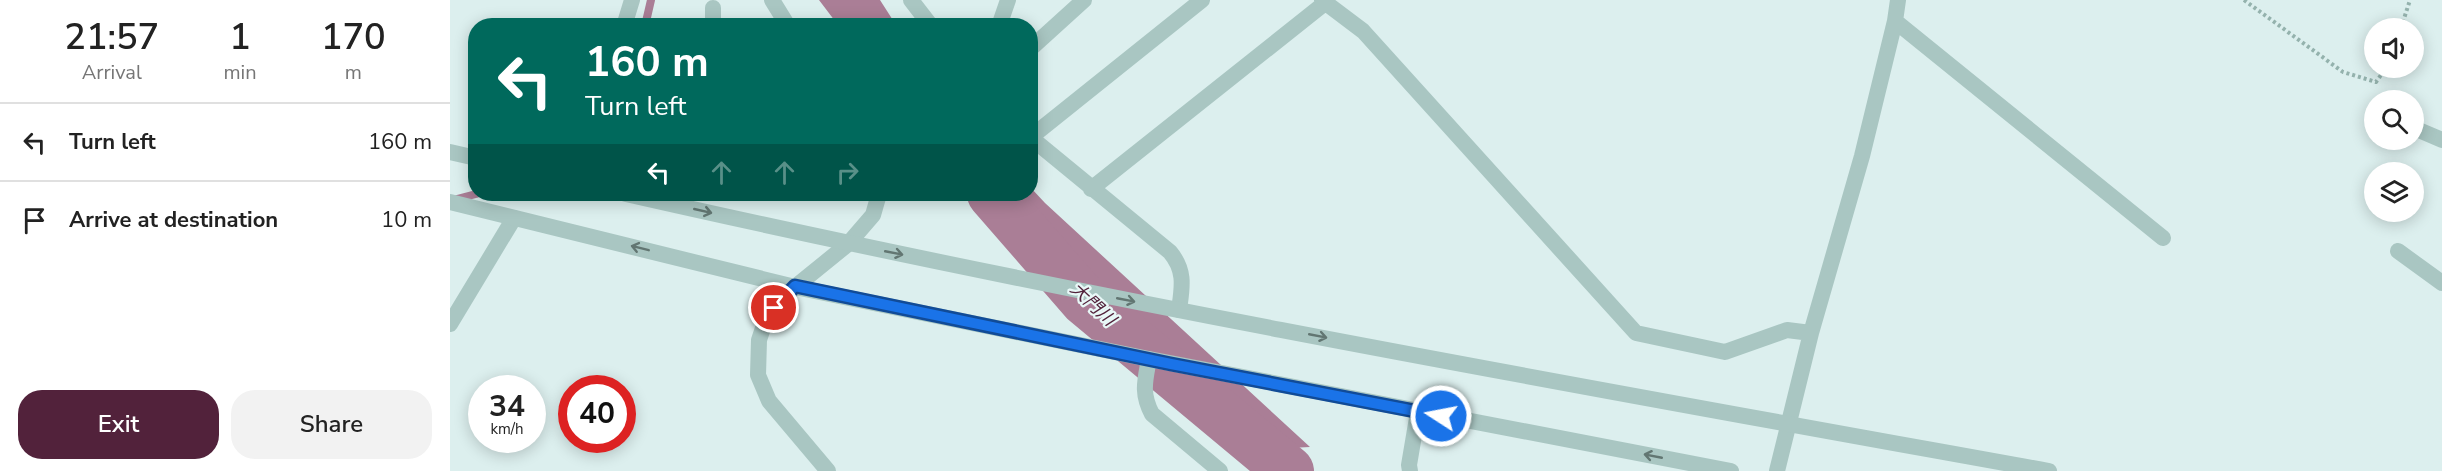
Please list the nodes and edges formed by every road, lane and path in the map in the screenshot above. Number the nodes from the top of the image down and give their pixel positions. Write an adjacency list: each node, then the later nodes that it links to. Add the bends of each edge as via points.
1 (632, 0): 12 (street)
2 (772, 0): 14 (street)
3 (911, 0): 15 (street)
4 (1008, 0): 16 (street)
5 (1084, 0): 19 (street)
6 (1202, 0): 21 (street)
7 (1898, 0): 18 (street)
8 (2244, 0): 20 (path, via 2343,72 2376,82)
9 (2410, 0): 17 (path)
10 (1324, 1): 27 (street); 39 (street, via 1363,31 1636,333 1725,352 1787,330)
11 (713, 8): 13 (street)
12 (626, 18)
13 (713, 18)
14 (783, 18)
15 (925, 18)
16 (1002, 18)
17 (2404, 18)
18 (1895, 21): 32 (street); 39 (street, via 1862,156)
19 (1038, 42)
20 (2379, 78)
21 (1038, 131)
22 (2424, 132): 23 (street)
23 (2442, 140)
24 (1038, 143): 27 (street)
25 (450, 152): 26 (street)
26 (468, 156)
27 (1091, 189): 37 (street, via 1178,261 1183,277)
28 (657, 201): 33 (street, one-way to 33)
29 (877, 201): 33 (street, via 873,215)
30 (450, 202): 31 (street)
31 (514, 218): 36 (street, one-way to 31); 38 (street)
32 (2163, 238)
33 (848, 244): 36 (street); 37 (street, one-way to 37)
34 (2398, 251): 35 (street)
35 (2442, 283)
36 (795, 286): 40 (street); 43 (street, via 765,322 759,340 758,375 769,401)
37 (1179, 310): 42 (street, one-way to 42)
38 (450, 324)
39 (1811, 333): 42 (street)
40 (1149, 359): 41 (street); 44 (street, via 1144,387 1145,401 1152,414)
41 (1418, 412): 45 (street); 46 (street, one-way to 41)
42 (1789, 424): 47 (street); 48 (street)
43 (828, 471)
44 (1220, 471)
45 (1410, 471)
46 (1731, 471)
47 (1777, 471)
48 (2049, 471)

